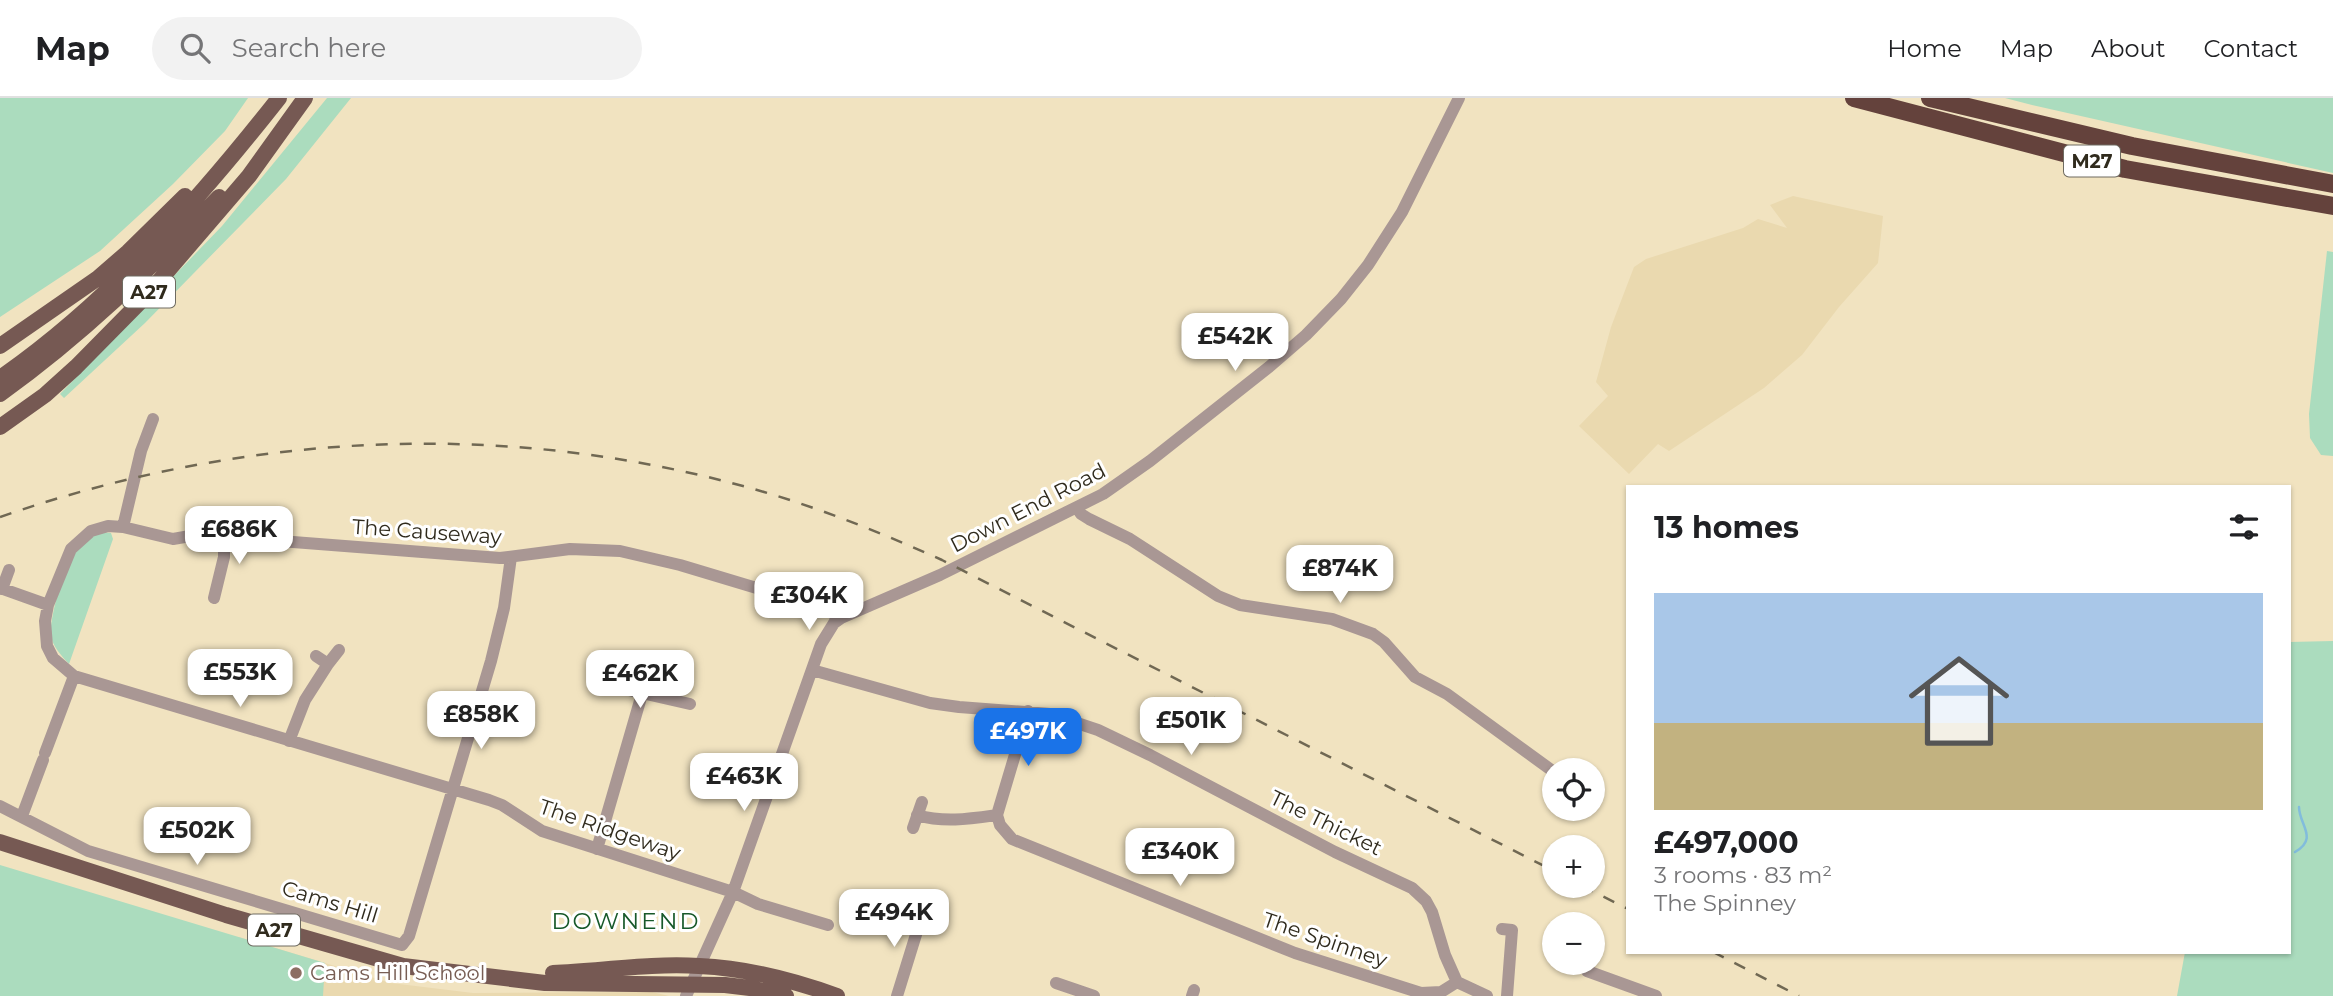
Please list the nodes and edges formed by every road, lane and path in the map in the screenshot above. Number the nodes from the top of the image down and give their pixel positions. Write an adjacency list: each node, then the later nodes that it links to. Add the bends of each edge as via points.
1 (279, 98): 6 (main road, A27)
2 (305, 98): 7 (main road, A27)
3 (1460, 98): 15 (street, Down End Road, via 1402,212 1341,299 1259,374 1127,478)
4 (1854, 98): 9 (highway, M27, via 2125,169)
5 (1930, 98): 8 (highway, M27, via 2132,146)
6 (259, 124): 10 (main road, A27, via 98,278); 11 (main road, A27, via 166,232 56,334)
7 (276, 136): 12 (main road, A27, via 114,302); 14 (main road, A27, via 195,241 111,333 45,395)
8 (2333, 184)
9 (2333, 206)
10 (0, 346)
11 (0, 378)
12 (0, 394)
13 (153, 419): 16 (street)
14 (0, 427)
15 (1077, 508): 23 (street, Down End Road); 34 (street, via 1218,596 1240,605 1332,620 1373,634 1415,677 1447,694)
16 (123, 527): 17 (street, The Causeway, via 173,539); 22 (street, The Causeway, via 92,531 71,549)
17 (224, 531): 18 (street, The Causeway, via 280,541); 21 (street, via 225,550)
18 (511, 557): 23 (street, The Causeway, via 570,549 620,551 823,607); 35 (street, via 491,661)
19 (9, 570): 20 (street)
20 (1, 588): 22 (street)
21 (213, 598)
22 (48, 605): 28 (street, The Ridgeway, via 47,646 62,668)
23 (841, 618): 27 (street, via 827,632)
24 (339, 650): 26 (street)
25 (316, 656): 26 (street)
26 (328, 664): 33 (street, via 305,700)
27 (811, 670): 32 (street, The Thicket, via 930,703); 44 (street)
28 (74, 676): 33 (street, The Ridgeway); 39 (street)
29 (598, 682): 30 (street)
30 (642, 694): 31 (street); 41 (street)
31 (690, 704)
32 (1028, 711): 38 (street); 51 (street, The Thicket, via 1098,730 1412,888 1432,912)
33 (289, 741): 35 (street, The Ridgeway)
34 (1542, 763)
35 (452, 789): 39 (street, Cams Hill, via 409,936 404,944 396,945 88,851); 41 (street, The Ridgeway, via 502,805 542,831)
36 (922, 802): 38 (street, via 915,821)
37 (0, 806): 39 (street, Cams Hill)
38 (997, 815): 51 (street, The Spinney, via 1012,839 1295,953 1421,993 1441,992)
39 (22, 816)
40 (0, 842): 43 (main road, Cams Hill / A27)
41 (597, 849): 44 (street, The Ridgeway)
42 (0, 851): 43 (main road, Cams Hill / A27)
43 (64, 864): 50 (main road, Cams Hill / A27, via 359,955 403,966)
44 (733, 892): 46 (street, The Ridgeway); 48 (street)
45 (923, 912): 56 (street)
46 (828, 925)
47 (1509, 925): 59 (street)
48 (698, 966): 50 (main road, Cams Hill / A27); 53 (street); 55 (main road, A27, via 804,984)
49 (1598, 975): 60 (street)
50 (489, 976): 53 (main road, Cams Hill / A27)
51 (1457, 982): 58 (street)
52 (1056, 983): 57 (street)
53 (688, 990): 54 (main road, A27, via 740,986)
54 (786, 996)
55 (837, 996)
56 (897, 996)
57 (1094, 996)
58 (1487, 996)
59 (1507, 996)
60 (1656, 996)

